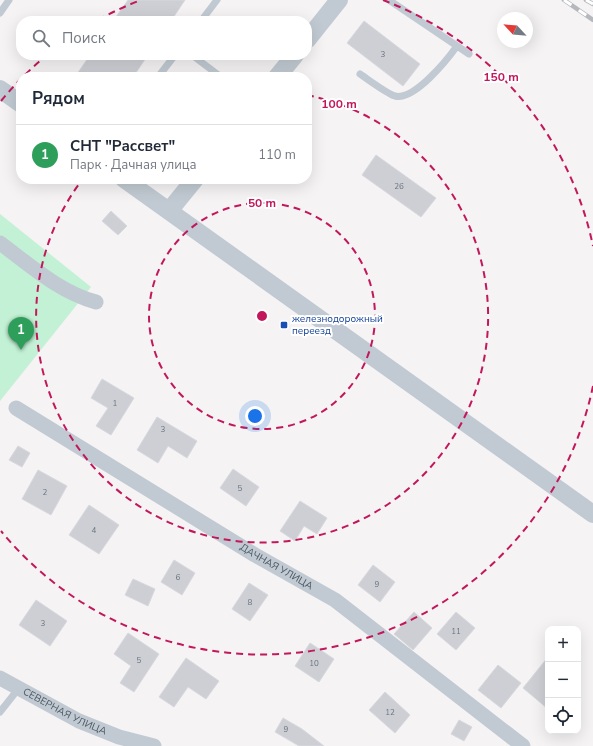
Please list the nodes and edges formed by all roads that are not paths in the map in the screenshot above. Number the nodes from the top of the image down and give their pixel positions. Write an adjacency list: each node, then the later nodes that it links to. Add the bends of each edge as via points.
1 (9, 0): 5 (lane)
2 (217, 0): 6 (lane)
3 (339, 0): 7 (street)
4 (389, 0): 8 (lane)
5 (0, 13)
6 (205, 16)
7 (312, 34)
8 (457, 46): 9 (lane); 16 (lane, via 437,72 403,96 395,96)
9 (469, 54)
10 (171, 60): 13 (lane)
11 (198, 60): 14 (lane)
12 (291, 60): 15 (street)
13 (162, 72)
14 (214, 72)
15 (281, 72)
16 (360, 74)
17 (0, 89): 18 (street)
18 (16, 100)
19 (131, 184): 21 (street)
20 (191, 184): 21 (street)
21 (169, 211): 25 (street)
22 (0, 243): 23 (street, via 57,285)
23 (96, 302)
24 (16, 408): 30 (street, ДАЧНАЯ УЛИЦА, via 255,555 335,600)
25 (593, 514)
26 (0, 678): 27 (street, СЕВЕРНАЯ УЛИЦА)
27 (19, 688): 28 (lane); 29 (street, СЕВЕРНАЯ УЛИЦА, via 79,721 119,737)
28 (0, 712)
29 (154, 746)
30 (523, 746)

